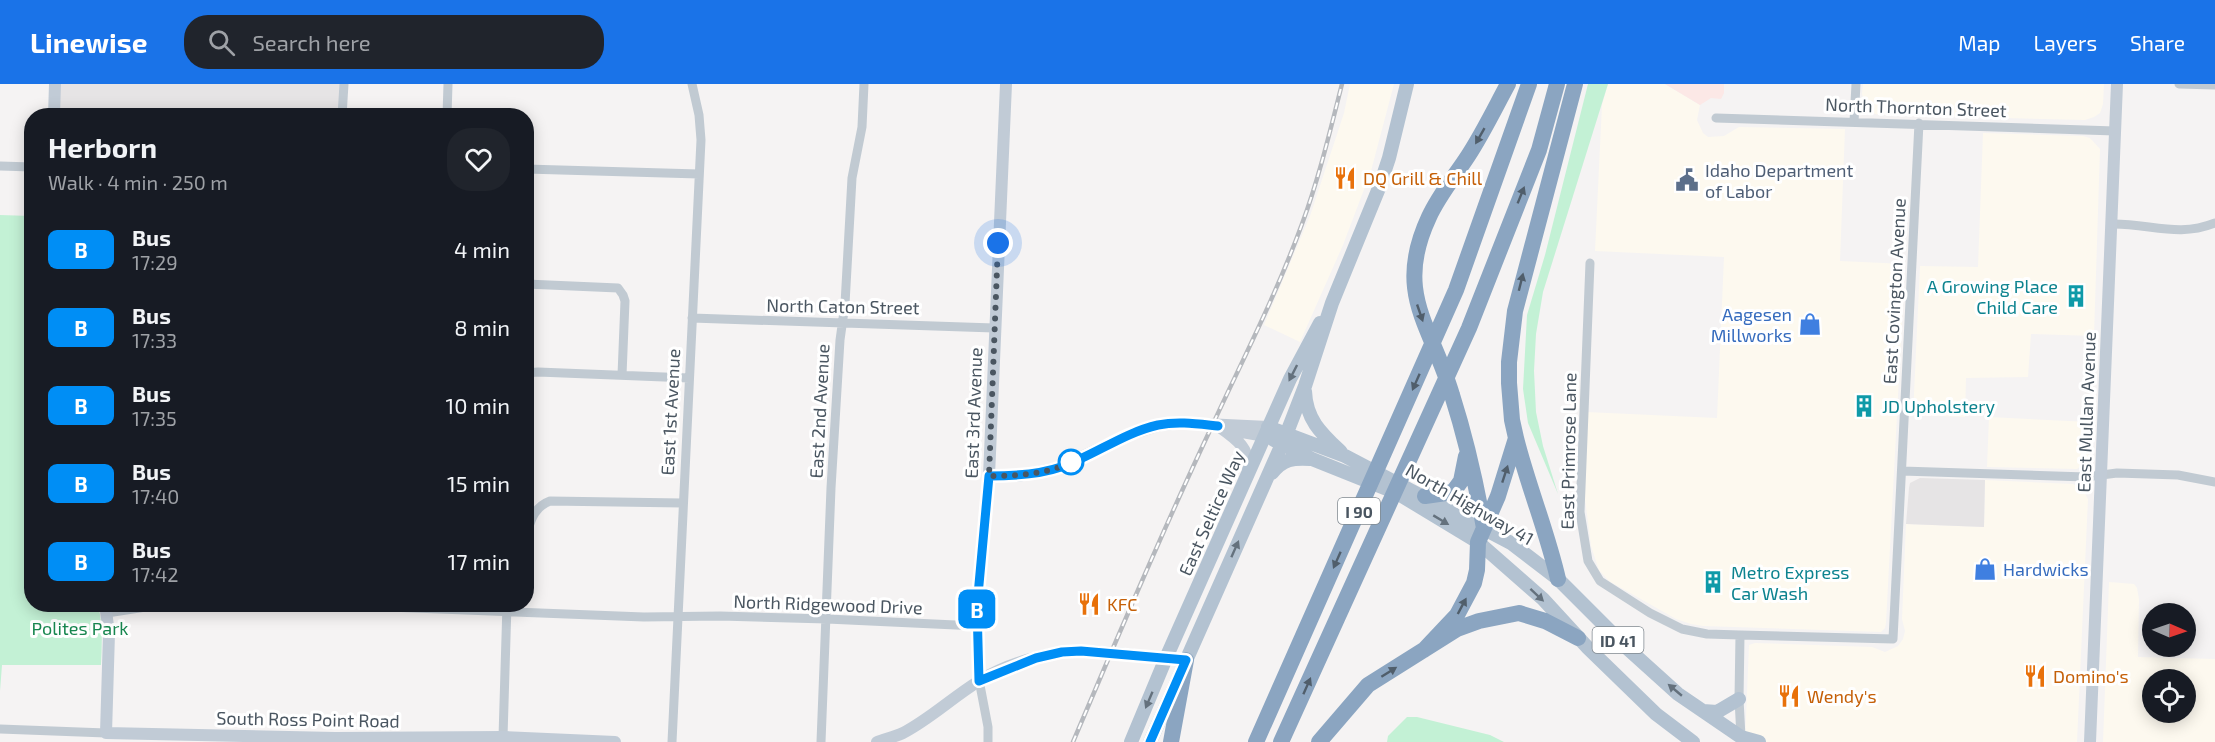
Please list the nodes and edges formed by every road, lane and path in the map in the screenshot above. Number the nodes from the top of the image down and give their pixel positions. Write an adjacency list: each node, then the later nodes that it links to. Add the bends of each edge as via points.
1 (55, 84): 16 (street)
2 (344, 84): 17 (street)
3 (448, 84): 18 (street)
4 (692, 84): 26 (street, East 1st Avenue, via 700,127)
5 (864, 84): 33 (street, East 2nd Avenue, via 862,128 852,178)
6 (1006, 84): 34 (street, East 3rd Avenue)
7 (1407, 84): 31 (main road, East Seltice Way, via 1379,188)
8 (1508, 84): 43 (highway, one-way to 43, via 1429,217 1415,267 1416,301 1452,393)
9 (1529, 84): 75 (highway, I 90, one-way to 75, via 1456,290)
10 (1557, 84): 80 (highway, I 90, one-way to 10, via 1469,328 1539,150)
11 (1575, 84): 41 (highway, one-way to 11, via 1509,372 1515,311)
12 (1856, 84): 20 (street)
13 (2117, 84): 22 (street, East Mullan Avenue)
14 (2179, 84): 15 (street)
15 (2215, 85)
16 (54, 108)
17 (342, 108)
18 (447, 108)
19 (1716, 118): 20 (street, North Thornton Street)
20 (1854, 122): 21 (street, North Thornton Street)
21 (1918, 123): 22 (street, North Thornton Street); 46 (street, East Covington Avenue)
22 (2115, 131): 28 (street, East Mullan Avenue)
23 (0, 166): 24 (street)
24 (24, 167)
25 (534, 169): 26 (street)
26 (699, 174): 32 (street, East 1st Avenue)
27 (2215, 223): 28 (street, via 2180,231)
28 (2112, 224): 48 (street, East Mullan Avenue)
29 (1590, 263): 64 (street, East Primrose Lane, via 1580,512 1590,568 1606,586 1673,626 1695,632)
30 (534, 284): 36 (street, via 618,288 625,301)
31 (1332, 303): 38 (main road, East Seltice Way); 40 (main road, East Seltice Way, one-way to 40, via 1290,379)
32 (692, 318): 33 (street, North Caton Street); 37 (street, East 1st Avenue)
33 (842, 322): 34 (street, North Caton Street); 62 (street, East 2nd Avenue)
34 (994, 328): 49 (street, East 3rd Avenue)
35 (534, 373): 36 (street)
36 (622, 375): 37 (street)
37 (689, 378): 53 (street, East 1st Avenue)
38 (1305, 386): 42 (main road, East Seltice Way); 44 (main road, via 1311,421)
39 (1218, 426): 40 (street, via 1245,425); 47 (street, via 1243,446); 49 (street, via 1160,425 1128,435 1061,467 1019,476)
40 (1267, 432): 42 (main road); 47 (main road, East Seltice Way)
41 (1516, 438): 56 (highway, one-way to 41); 57 (highway)
42 (1284, 439): 44 (main road, North Highway 41 / ID 41); 45 (main road, North Highway 41 / ID 41); 50 (main road, East Seltice Way)
43 (1467, 449): 52 (highway, via 1461,481 1453,492); 56 (highway, via 1475,478)
44 (1345, 456): 52 (main road, North Highway 41 / ID 41)
45 (1312, 459): 50 (main road, via 1281,462); 56 (main road, North Highway 41 / ID 41, one-way to 56)
46 (1902, 471): 48 (street, via 2049,477); 66 (street, East Covington Avenue)
47 (1248, 474): 55 (main road, East Seltice Way)
48 (2101, 474): 51 (street, via 2178,475); 92 (street, East Mullan Avenue)
49 (989, 476): 63 (street, East 3rd Avenue)
50 (1266, 480): 69 (main road, East Seltice Way, one-way to 50)
51 (2215, 482)
52 (1425, 496): 56 (main road, North Highway 41 / ID 41)
53 (682, 503): 54 (street, via 550,501); 61 (street, East 1st Avenue)
54 (534, 514)
55 (1227, 521): 68 (main road, East Seltice Way); 69 (main road, via 1212,575 1184,644)
56 (1481, 535): 57 (main road, North Highway 41 / ID 41, via 1511,543); 65 (main road, North Highway 41 / ID 41, one-way to 65); 67 (highway, one-way to 56, via 1457,615 1473,583)
57 (1558, 579): 72 (main road, North Highway 41 / ID 41, one-way to 57, via 1678,694 1627,648)
58 (534, 609): 61 (street, North Ridgewood Drive)
59 (106, 612): 74 (street)
60 (507, 612): 79 (street)
61 (679, 617): 62 (street, North Ridgewood Drive); 82 (street, East 1st Avenue)
62 (827, 619): 63 (street, North Ridgewood Drive); 83 (street, East 2nd Avenue)
63 (977, 626): 70 (street, East 3rd Avenue)
64 (1740, 635): 66 (street, East Primrose Lane); 71 (street)
65 (1578, 638): 67 (highway, via 1520,613 1457,629); 90 (main road, North Highway 41 / ID 41, via 1656,714)
66 (1893, 639)
67 (1424, 650): 89 (highway, one-way to 67, via 1368,685)
68 (1166, 658): 69 (main road); 70 (street, via 1062,652); 86 (main road, East Seltice Way, one-way to 86)
69 (1186, 660): 87 (main road, East Seltice Way); 88 (highway)
70 (979, 681): 84 (street, via 901,734); 85 (street, East 3rd Avenue)
71 (1739, 699): 72 (main road, via 1717,712); 76 (street)
72 (1704, 711): 76 (main road, North Highway 41 / ID 41)
73 (0, 729): 74 (street, South Ross Point Road)
74 (106, 733): 77 (street, South Ross Point Road)
75 (1259, 736)
76 (1741, 737): 91 (main road, North Highway 41 / ID 41)
77 (157, 738): 78 (street, South Ross Point Road)
78 (335, 740): 79 (street, South Ross Point Road)
79 (503, 740): 81 (street, South Ross Point Road)
80 (1282, 740)
81 (615, 742)
82 (672, 742)
83 (821, 742)
84 (877, 742)
85 (988, 742)
86 (1131, 742)
87 (1150, 742)
88 (1171, 742)
89 (1319, 742)
90 (1693, 742)
91 (1759, 742)
92 (2090, 742)

